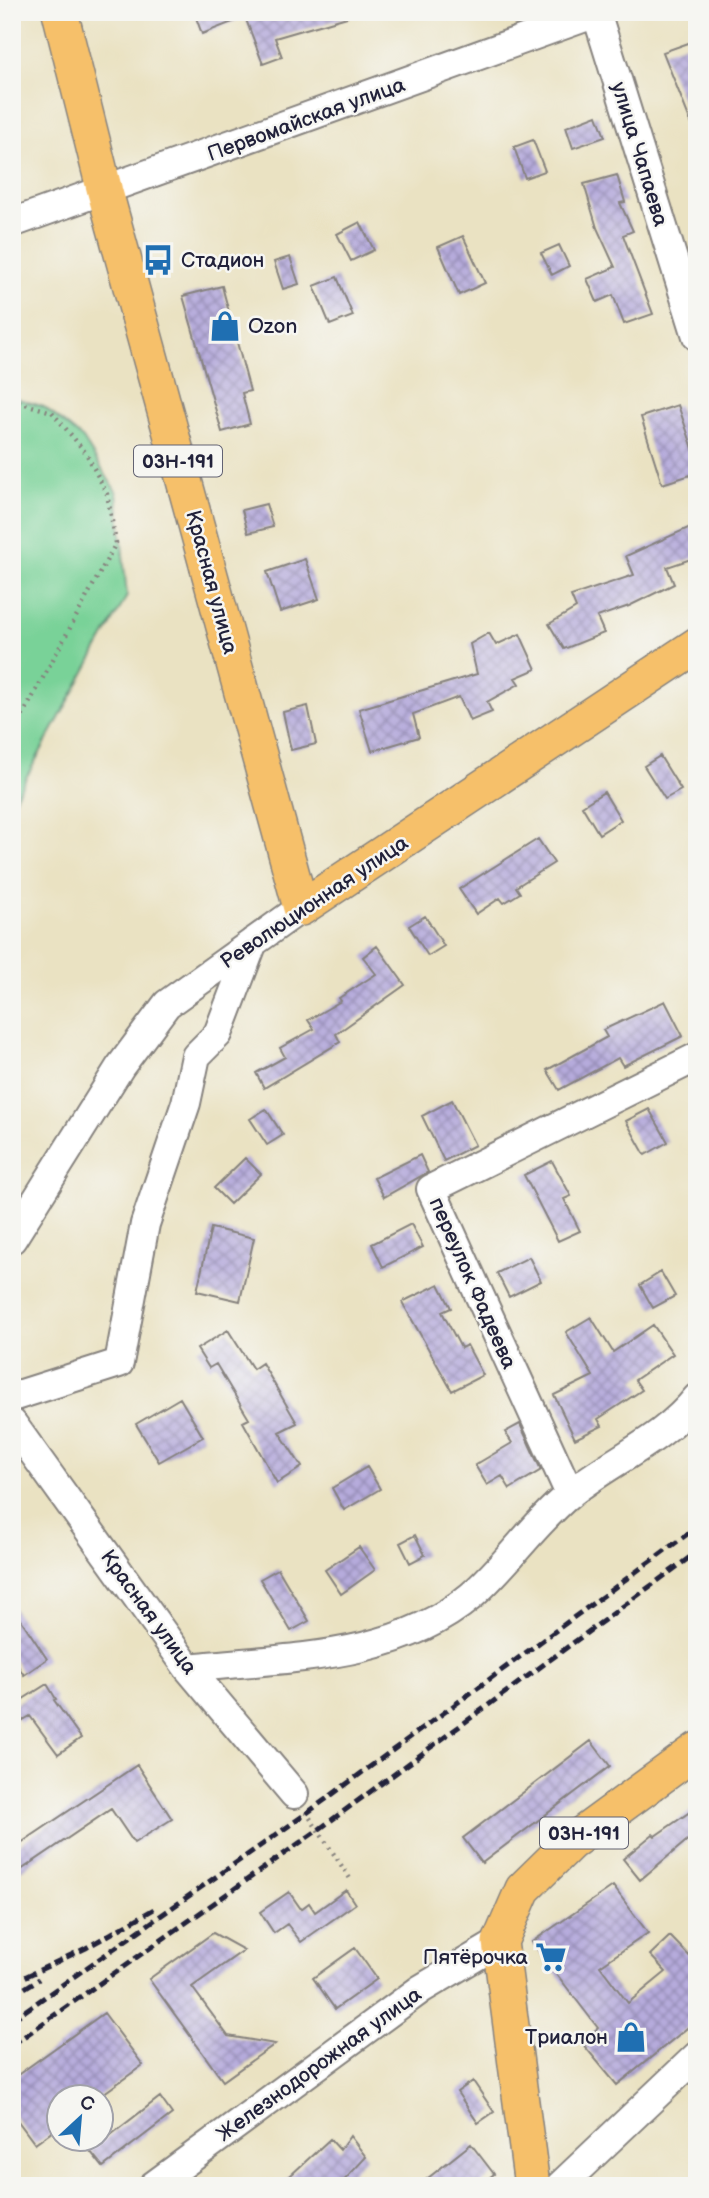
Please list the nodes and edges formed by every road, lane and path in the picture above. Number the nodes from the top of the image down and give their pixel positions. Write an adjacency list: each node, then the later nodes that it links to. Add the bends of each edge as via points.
1 (61, 12): 3 (main road, Красная улица / 03Н-191)
2 (598, 13): 3 (street, Первомайская улица); 5 (street, улица Чапаева)
3 (105, 192): 4 (street, Первомайская улица); 9 (main road, Красная улица / 03Н-191)
4 (12, 223)
5 (697, 336)
6 (12, 400): 8 (path, via 52,412 86,453 107,494 116,543)
7 (697, 645): 9 (main road, Революционная улица)
8 (12, 734)
9 (301, 908): 10 (street, Революционная улица)
10 (253, 942): 12 (street, Революционная улица, via 167,1004 120,1067); 13 (street, via 218,1034 196,1056 186,1103 145,1224 119,1363)
11 (697, 1056): 16 (street, переулок Фадеева, via 431,1189)
12 (12, 1239)
13 (12, 1397)
14 (697, 1398): 16 (street, via 681,1418)
15 (12, 1423): 17 (street, Красная улица)
16 (570, 1494): 17 (street, via 471,1596 419,1630 363,1648)
17 (188, 1668): 19 (street, Красная улица)
18 (697, 1750): 21 (main road, 03Н-191, via 570,1843 523,1889)
19 (294, 1794): 20 (path)
20 (351, 1880)
21 (500, 1942): 23 (street, Железнодорожная улица, via 421,1989); 24 (main road)
22 (697, 2056): 25 (street)
23 (153, 2186)
24 (532, 2186)
25 (560, 2186)

